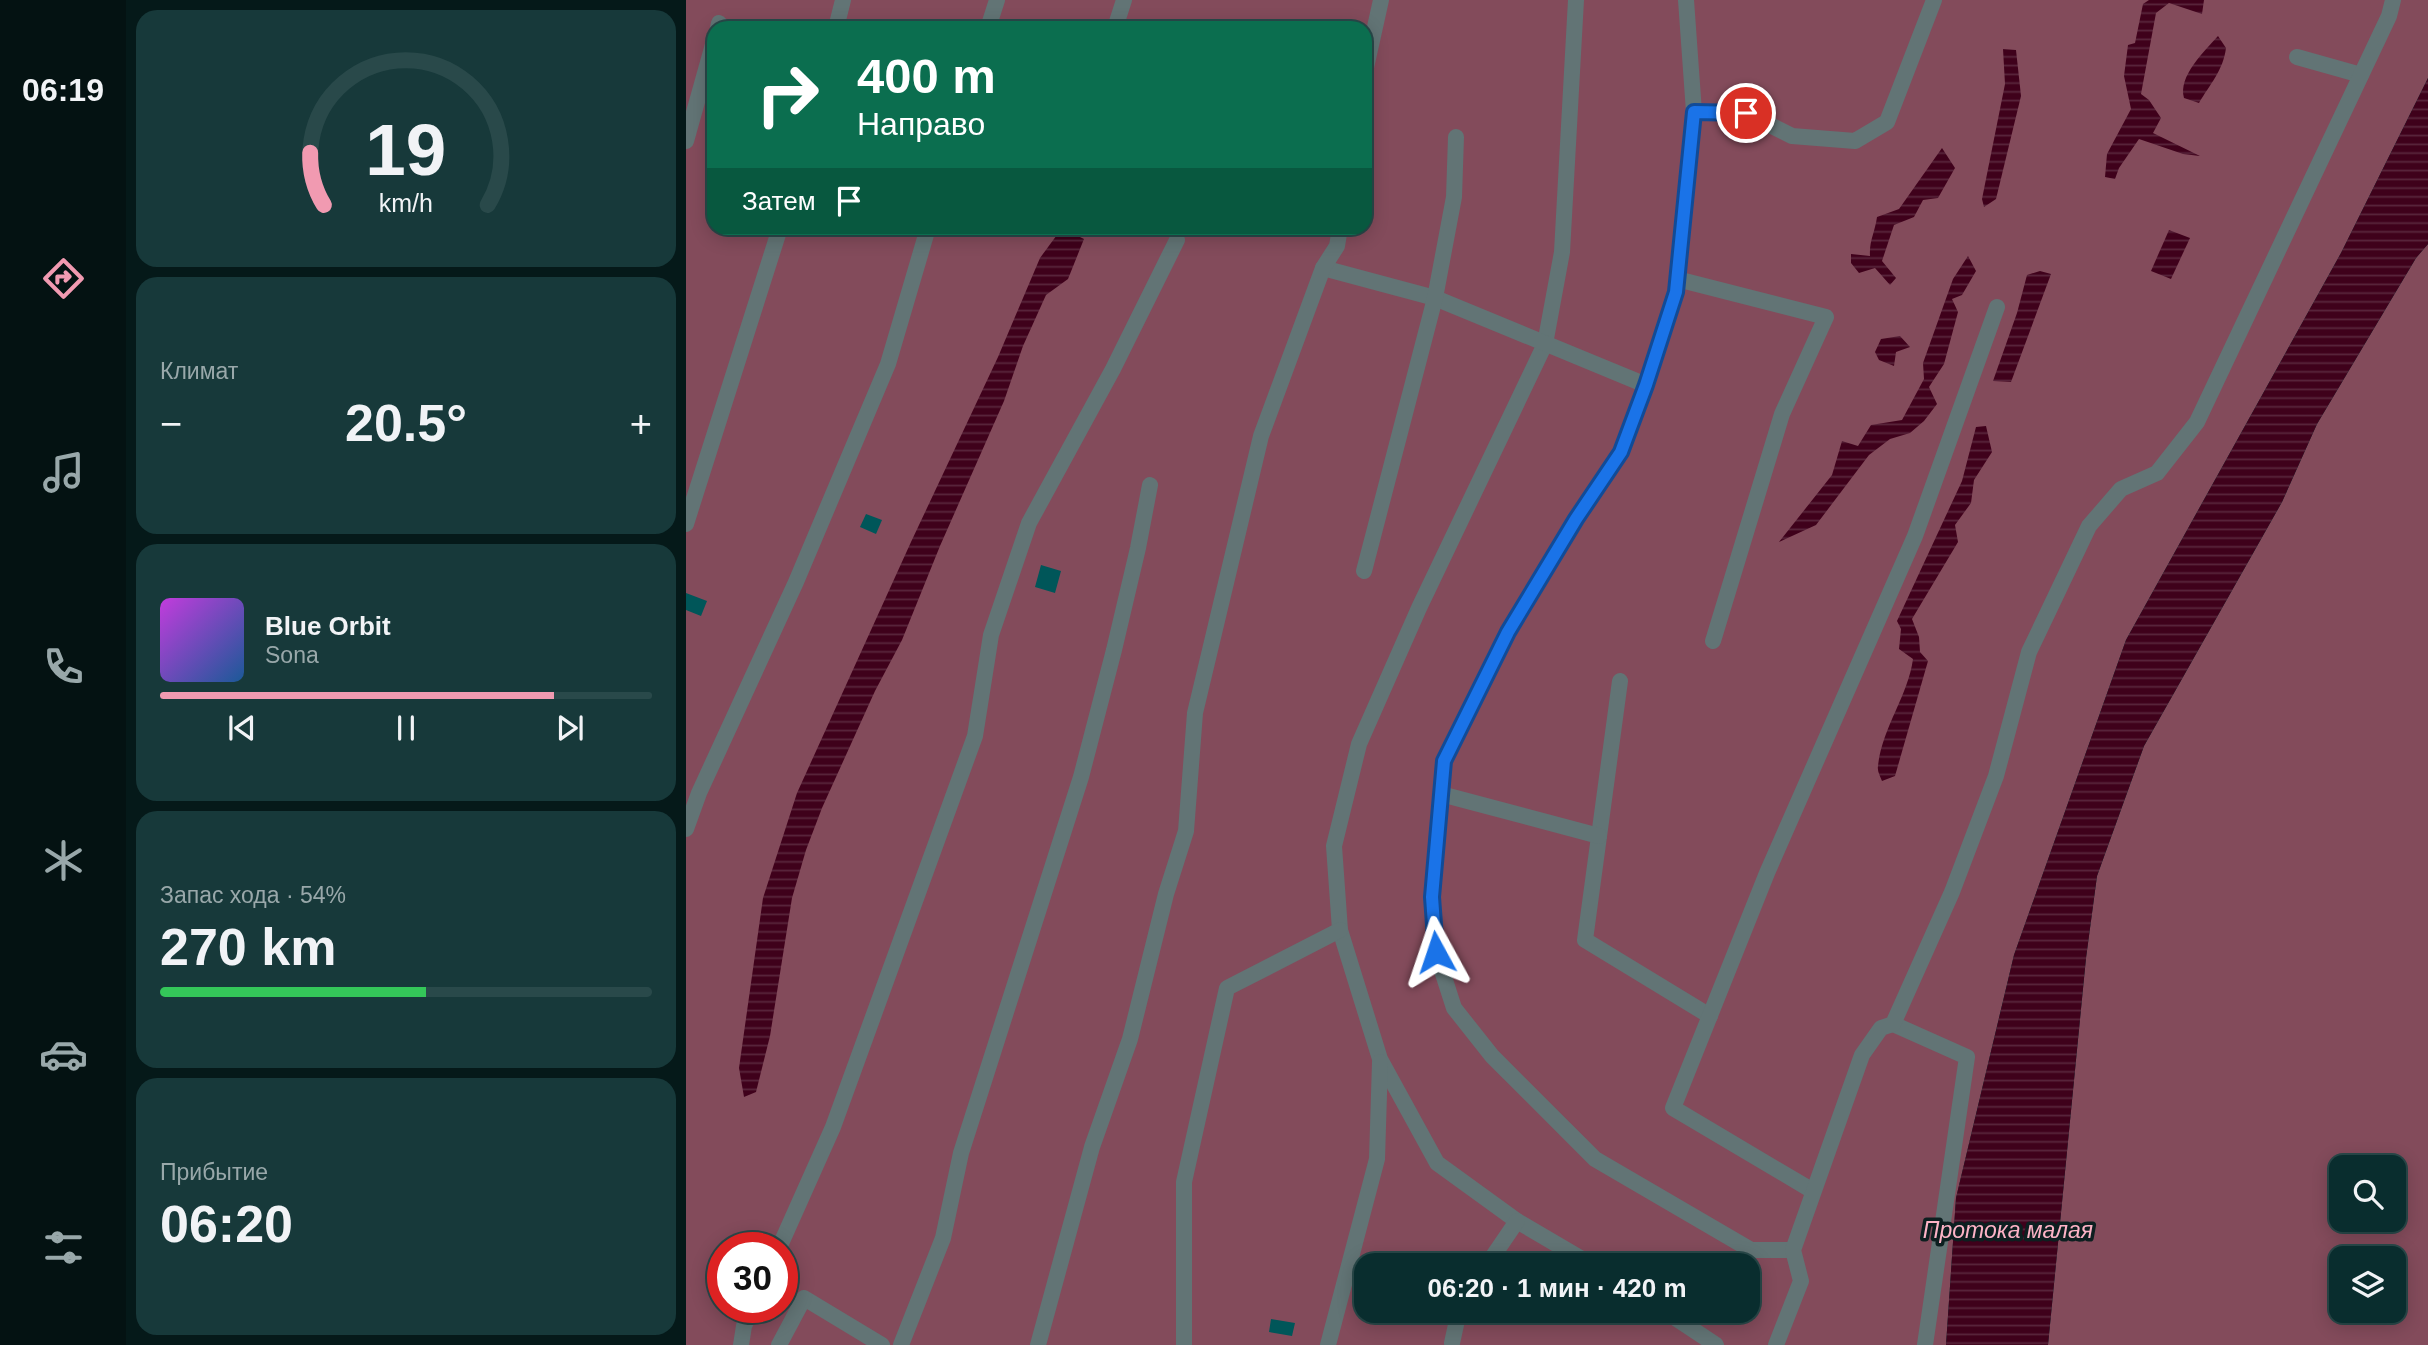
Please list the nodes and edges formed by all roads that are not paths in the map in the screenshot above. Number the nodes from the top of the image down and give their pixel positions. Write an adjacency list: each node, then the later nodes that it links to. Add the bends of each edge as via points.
1 (844, 0): 9 (street)
2 (997, 0): 10 (street)
3 (1124, 0): 11 (street)
4 (1381, 0): 12 (street)
5 (1576, 0): 27 (street, via 1562,252)
6 (1686, 0): 16 (street)
7 (1934, 0): 16 (street, via 1887,122 1855,141 1792,136 1746,113)
8 (2393, 0): 15 (street)
9 (838, 21)
10 (990, 21)
11 (1117, 21)
12 (1372, 40)
13 (2297, 57): 15 (street)
14 (707, 66): 18 (street)
15 (2361, 75): 39 (street, via 2197,422 2157,473 2121,489 2090,526 2029,652 1996,776 1952,892)
16 (1694, 112): 24 (street)
17 (1456, 137): 25 (street, via 1454,197)
18 (686, 141)
19 (778, 235): 30 (street)
20 (927, 235): 35 (street, via 888,364)
21 (1339, 235): 23 (street)
22 (1177, 240): 43 (street, via 1029,523 991,635 971,748 833,1127)
23 (1323, 268): 25 (street); 55 (street, via 1261,436 1195,713 1186,831 1130,1039 1092,1147)
24 (1677, 279): 28 (street); 32 (street, via 1826,317 1782,414)
25 (1435, 298): 27 (street); 31 (street)
26 (1997, 307): 38 (street, via 1915,536 1767,873)
27 (1545, 344): 28 (street); 37 (street, via 1359,744 1334,846)
28 (1646, 385): 34 (street, via 1621,452 1508,632 1444,761)
29 (1150, 485): 54 (street, via 1081,777 961,1153 943,1238)
30 (686, 524)
31 (1364, 571)
32 (1713, 641)
33 (1620, 681): 36 (street)
34 (1441, 794): 36 (street); 44 (street, via 1432,897 1436,952 1454,1008 1492,1056 1595,1159 1751,1250)
35 (686, 829)
36 (1599, 835): 38 (street, via 1585,940)
37 (1340, 930): 40 (street); 56 (street, via 1227,988 1184,1182)
38 (1710, 1016): 41 (street, via 1673,1108)
39 (1893, 1024): 41 (street, via 1881,1028 1863,1055); 60 (street, via 1967,1057)
40 (1380, 1059): 42 (street, via 1437,1163); 57 (street, via 1377,1159)
41 (1813, 1191): 44 (street)
42 (1517, 1221): 45 (street); 46 (street)
43 (786, 1232)
44 (1793, 1250): 59 (street, via 1801,1281)
45 (1495, 1253)
46 (1572, 1253)
47 (745, 1323): 51 (street)
48 (1457, 1323): 50 (street)
49 (1683, 1323): 58 (street)
50 (1452, 1343)
51 (741, 1345)
52 (779, 1345): 53 (street, via 804,1298)
53 (882, 1345)
54 (901, 1345)
55 (1038, 1345)
56 (1184, 1345)
57 (1328, 1345)
58 (1716, 1345)
59 (1776, 1345)
60 (1925, 1345)

